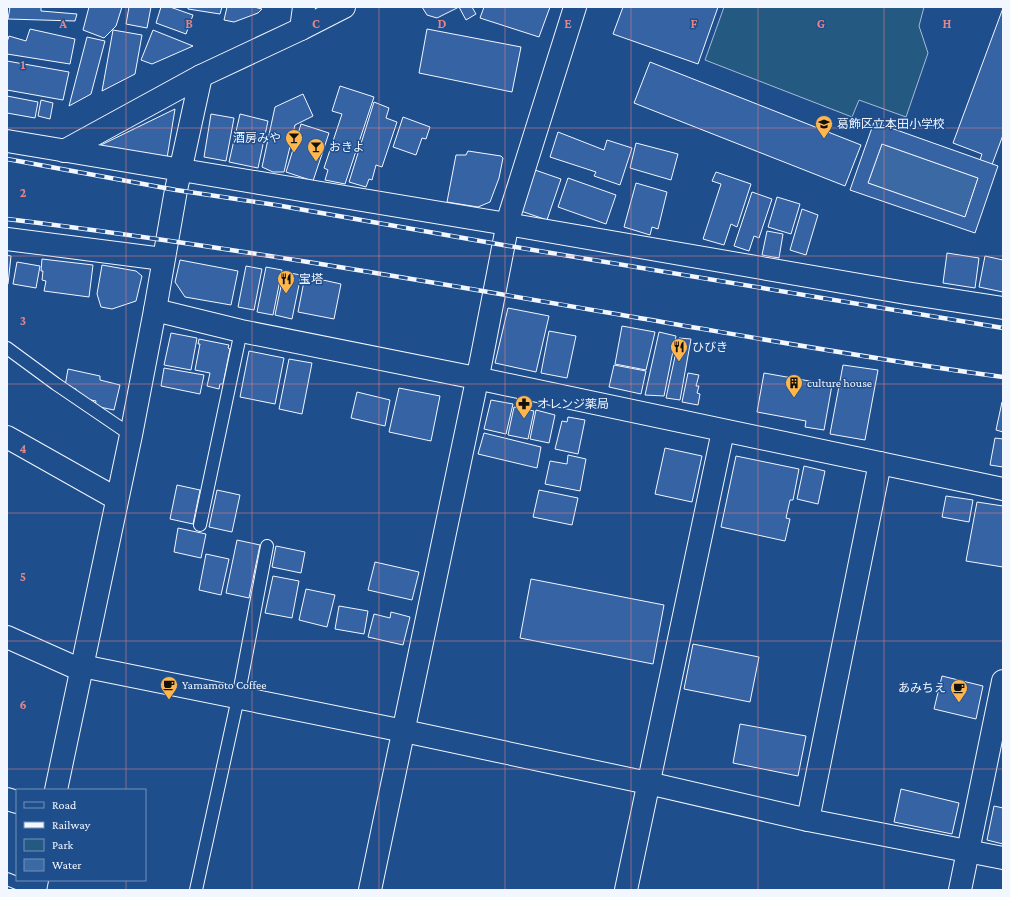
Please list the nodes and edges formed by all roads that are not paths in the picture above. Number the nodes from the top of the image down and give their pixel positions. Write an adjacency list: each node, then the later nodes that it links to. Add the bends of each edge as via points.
1 (304, 7): 4 (street)
2 (344, 7): 4 (street)
3 (575, 7): 9 (street)
4 (301, 29): 5 (street)
5 (201, 76): 7 (street); 8 (street)
6 (7, 141): 7 (street)
7 (64, 150): 8 (street)
8 (181, 169): 9 (street); 11 (street)
9 (507, 224): 12 (street); 16 (street)
10 (7, 239): 11 (street)
11 (163, 259): 13 (street)
12 (1003, 308)
13 (155, 310): 14 (street); 18 (street)
14 (241, 331): 16 (street); 23 (lane)
15 (7, 348): 18 (lane)
16 (476, 378): 17 (street); 29 (street)
17 (723, 430): 20 (street); 30 (street)
18 (131, 435): 22 (street)
19 (7, 437): 22 (street)
20 (880, 464): 21 (street); 32 (street)
21 (1003, 489)
22 (117, 499): 26 (street)
23 (200, 525)
24 (267, 546): 28 (lane)
25 (7, 637): 26 (street)
26 (81, 668): 28 (street); 31 (street)
27 (1003, 681): 33 (street)
28 (238, 698): 29 (street); 37 (lane)
29 (404, 731): 30 (street); 38 (street)
30 (648, 783): 32 (street); 39 (street)
31 (56, 789)
32 (808, 820): 33 (street)
33 (968, 850): 34 (street); 40 (street)
34 (1003, 858)
35 (7, 879): 36 (lane)
36 (34, 890)
37 (196, 890)
38 (370, 890)
39 (626, 890)
40 (960, 890)

